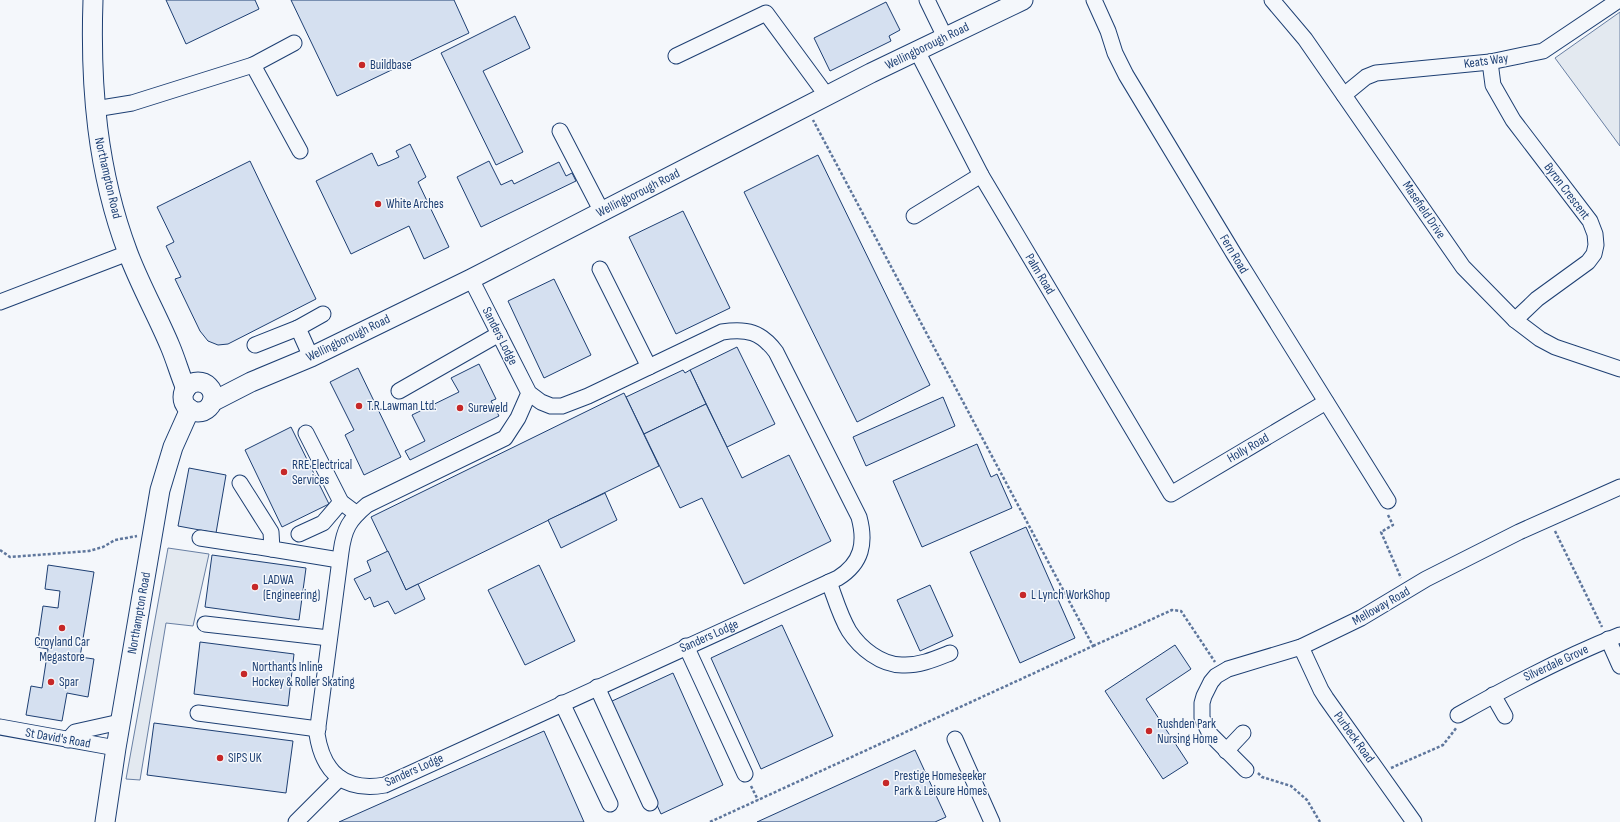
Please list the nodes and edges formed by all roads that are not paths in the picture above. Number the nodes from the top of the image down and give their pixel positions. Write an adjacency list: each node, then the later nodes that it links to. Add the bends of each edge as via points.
1 (93, 0): 15 (main road, Northampton Road)
2 (927, 0): 7 (street)
3 (1023, 0): 7 (main road, Wellingborough Road)
4 (1094, 0): 36 (street, Fern Road, via 1126,75)
5 (1272, 0): 13 (street, Masefield Drive, via 1305,39)
6 (1619, 0): 11 (street, Keats Way, via 1543,51)
7 (945, 37): 9 (main road, Wellingborough Road)
8 (294, 43): 12 (street)
9 (916, 51): 14 (main road, Wellingborough Road); 18 (street, Palm Road)
10 (676, 56): 14 (street, via 766,13)
11 (1490, 62): 13 (street, Keats Way, via 1376,73 1362,80); 26 (street, Byron Crescent, via 1493,85 1513,120 1590,221 1595,234 1594,254 1588,262 1536,299)
12 (253, 65): 15 (street, via 132,103); 17 (street)
13 (1344, 95): 26 (street, Masefield Drive, via 1463,267)
14 (827, 96): 19 (main road, Wellingborough Road)
15 (95, 109): 21 (main road, Northampton Road, via 101,156)
16 (560, 131): 19 (street)
17 (300, 150)
18 (981, 174): 20 (street); 41 (street, Palm Road)
19 (602, 212): 23 (main road, Wellingborough Road)
20 (914, 216)
21 (128, 253): 24 (street); 33 (main road, Northampton Road, via 170,347)
22 (600, 269): 31 (street)
23 (471, 279): 28 (street, Sanders Lodge); 30 (main road, Wellingborough Road)
24 (0, 302)
25 (323, 314): 27 (street)
26 (1515, 320): 32 (street, Masefield Drive, via 1540,339 1556,347)
27 (298, 328): 29 (street); 30 (street)
28 (499, 334): 34 (street); 35 (street, Sanders Lodge)
29 (255, 345)
30 (311, 357): 33 (main road, Wellingborough Road, via 251,382)
31 (649, 367): 35 (street, Sanders Lodge, via 562,406 551,406); 49 (street, Sanders Lodge, via 722,332 737,329 752,332 771,345 855,510 862,529 863,539 855,563 848,572)
32 (1620, 369)
33 (201, 390): 37 (main road, Wellingborough Road, via 210,406 197,412)
34 (399, 391)
35 (529, 393): 44 (street, Sanders Lodge, via 518,418 505,438 368,505)
36 (1326, 402): 41 (street, Holly Road); 42 (street, Fern Road)
37 (190, 409): 63 (main road, Northampton Road, via 165,471)
38 (306, 433): 43 (street)
39 (240, 483): 47 (street, via 271,532)
40 (1620, 487): 54 (street, Melloway Road, via 1549,518 1433,576 1361,618)
41 (1171, 494)
42 (1388, 501)
43 (341, 502): 44 (street); 45 (street, via 323,523)
44 (357, 514): 48 (street, Sanders Lodge, via 343,536)
45 (299, 534)
46 (200, 538): 47 (street)
47 (272, 549): 48 (street)
48 (340, 560): 52 (street, Sanders Lodge)
49 (829, 582): 53 (street, Sanders Lodge); 55 (street, via 849,630 866,651 882,660 900,665 930,661)
50 (205, 624): 52 (street)
51 (1614, 637): 56 (street); 58 (street, Silverdale Grove, via 1564,658)
52 (329, 638): 65 (street, Sanders Lodge)
53 (686, 646): 57 (street, Sanders Lodge); 72 (street)
54 (1301, 647): 70 (street, Melloway Road, via 1228,668 1211,682 1202,703 1202,718 1210,734); 79 (street, Purbeck Road, via 1321,690)
55 (950, 653)
56 (1620, 666)
57 (597, 687): 59 (street, Sanders Lodge); 74 (street)
58 (1493, 695): 61 (street, Silverdale Grove); 62 (street)
59 (562, 703): 73 (street, Sanders Lodge, via 384,785 360,786); 75 (street)
60 (198, 713): 65 (street)
61 (1458, 715)
62 (1505, 716)
63 (120, 722): 68 (street, via 75,732); 69 (main road, Northampton Road)
64 (0, 727): 68 (street, St David's Road)
65 (318, 729): 73 (street, Sanders Lodge, via 320,749 325,762)
66 (1243, 733): 70 (street)
67 (954, 739): 78 (street)
68 (68, 740): 69 (street, St David's Road)
69 (116, 748): 76 (main road, Northampton Road)
70 (1226, 751): 71 (street, Melloway Road)
71 (1246, 770)
72 (745, 774)
73 (340, 778): 77 (street)
74 (650, 803)
75 (610, 804)
76 (105, 822)
77 (296, 822)
78 (992, 822)
79 (1414, 822)

